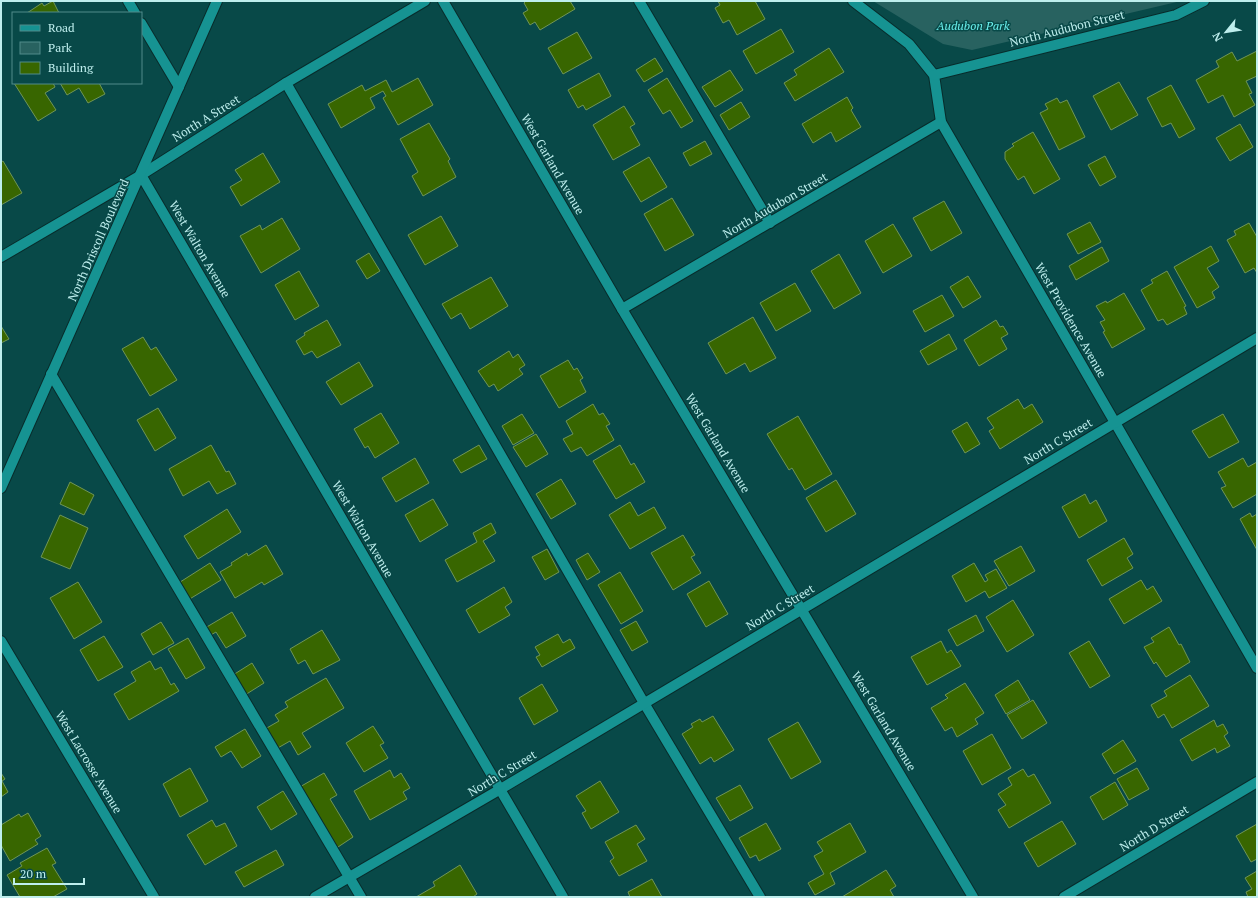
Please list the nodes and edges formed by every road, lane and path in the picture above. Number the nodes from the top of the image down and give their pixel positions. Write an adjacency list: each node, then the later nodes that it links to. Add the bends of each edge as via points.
1 (128, 1): 8 (street)
2 (217, 1): 12 (street, North Driscoll Boulevard)
3 (425, 1): 11 (street, North A Street)
4 (443, 1): 17 (street, West Garland Avenue)
5 (639, 1): 15 (street)
6 (853, 1): 10 (street, via 909,44)
7 (1204, 1): 10 (street, North Audubon Street, via 1176,15)
8 (134, 12)
9 (142, 25): 12 (street)
10 (934, 74): 13 (street, West Providence Avenue)
11 (286, 83): 14 (street, North A Street); 25 (street)
12 (179, 87): 14 (street, North Driscoll Boulevard)
13 (941, 122): 15 (street, North Audubon Street); 20 (street, West Providence Avenue)
14 (141, 174): 16 (street, North A Street); 19 (street, North Driscoll Boulevard); 27 (street, West Walton Avenue)
15 (770, 223): 17 (street, North Audubon Street)
16 (1, 256)
17 (622, 309): 22 (street, West Garland Avenue)
18 (1257, 338): 20 (street, North C Street)
19 (52, 374): 21 (street, North Driscoll Boulevard); 28 (street)
20 (1115, 422): 22 (street, North C Street); 24 (street, West Providence Avenue)
21 (1, 488)
22 (802, 608): 25 (street, North C Street); 34 (street, West Garland Avenue)
23 (1, 641): 29 (street, West Lacrosse Avenue)
24 (1257, 668)
25 (644, 704): 27 (street, North C Street); 33 (street)
26 (1257, 782): 35 (street, North D Street)
27 (500, 790): 28 (street, North C Street); 32 (street, West Walton Avenue)
28 (350, 877): 30 (street, North C Street); 31 (street)
29 (154, 897)
30 (315, 897)
31 (361, 897)
32 (562, 897)
33 (760, 897)
34 (973, 897)
35 (1064, 897)

